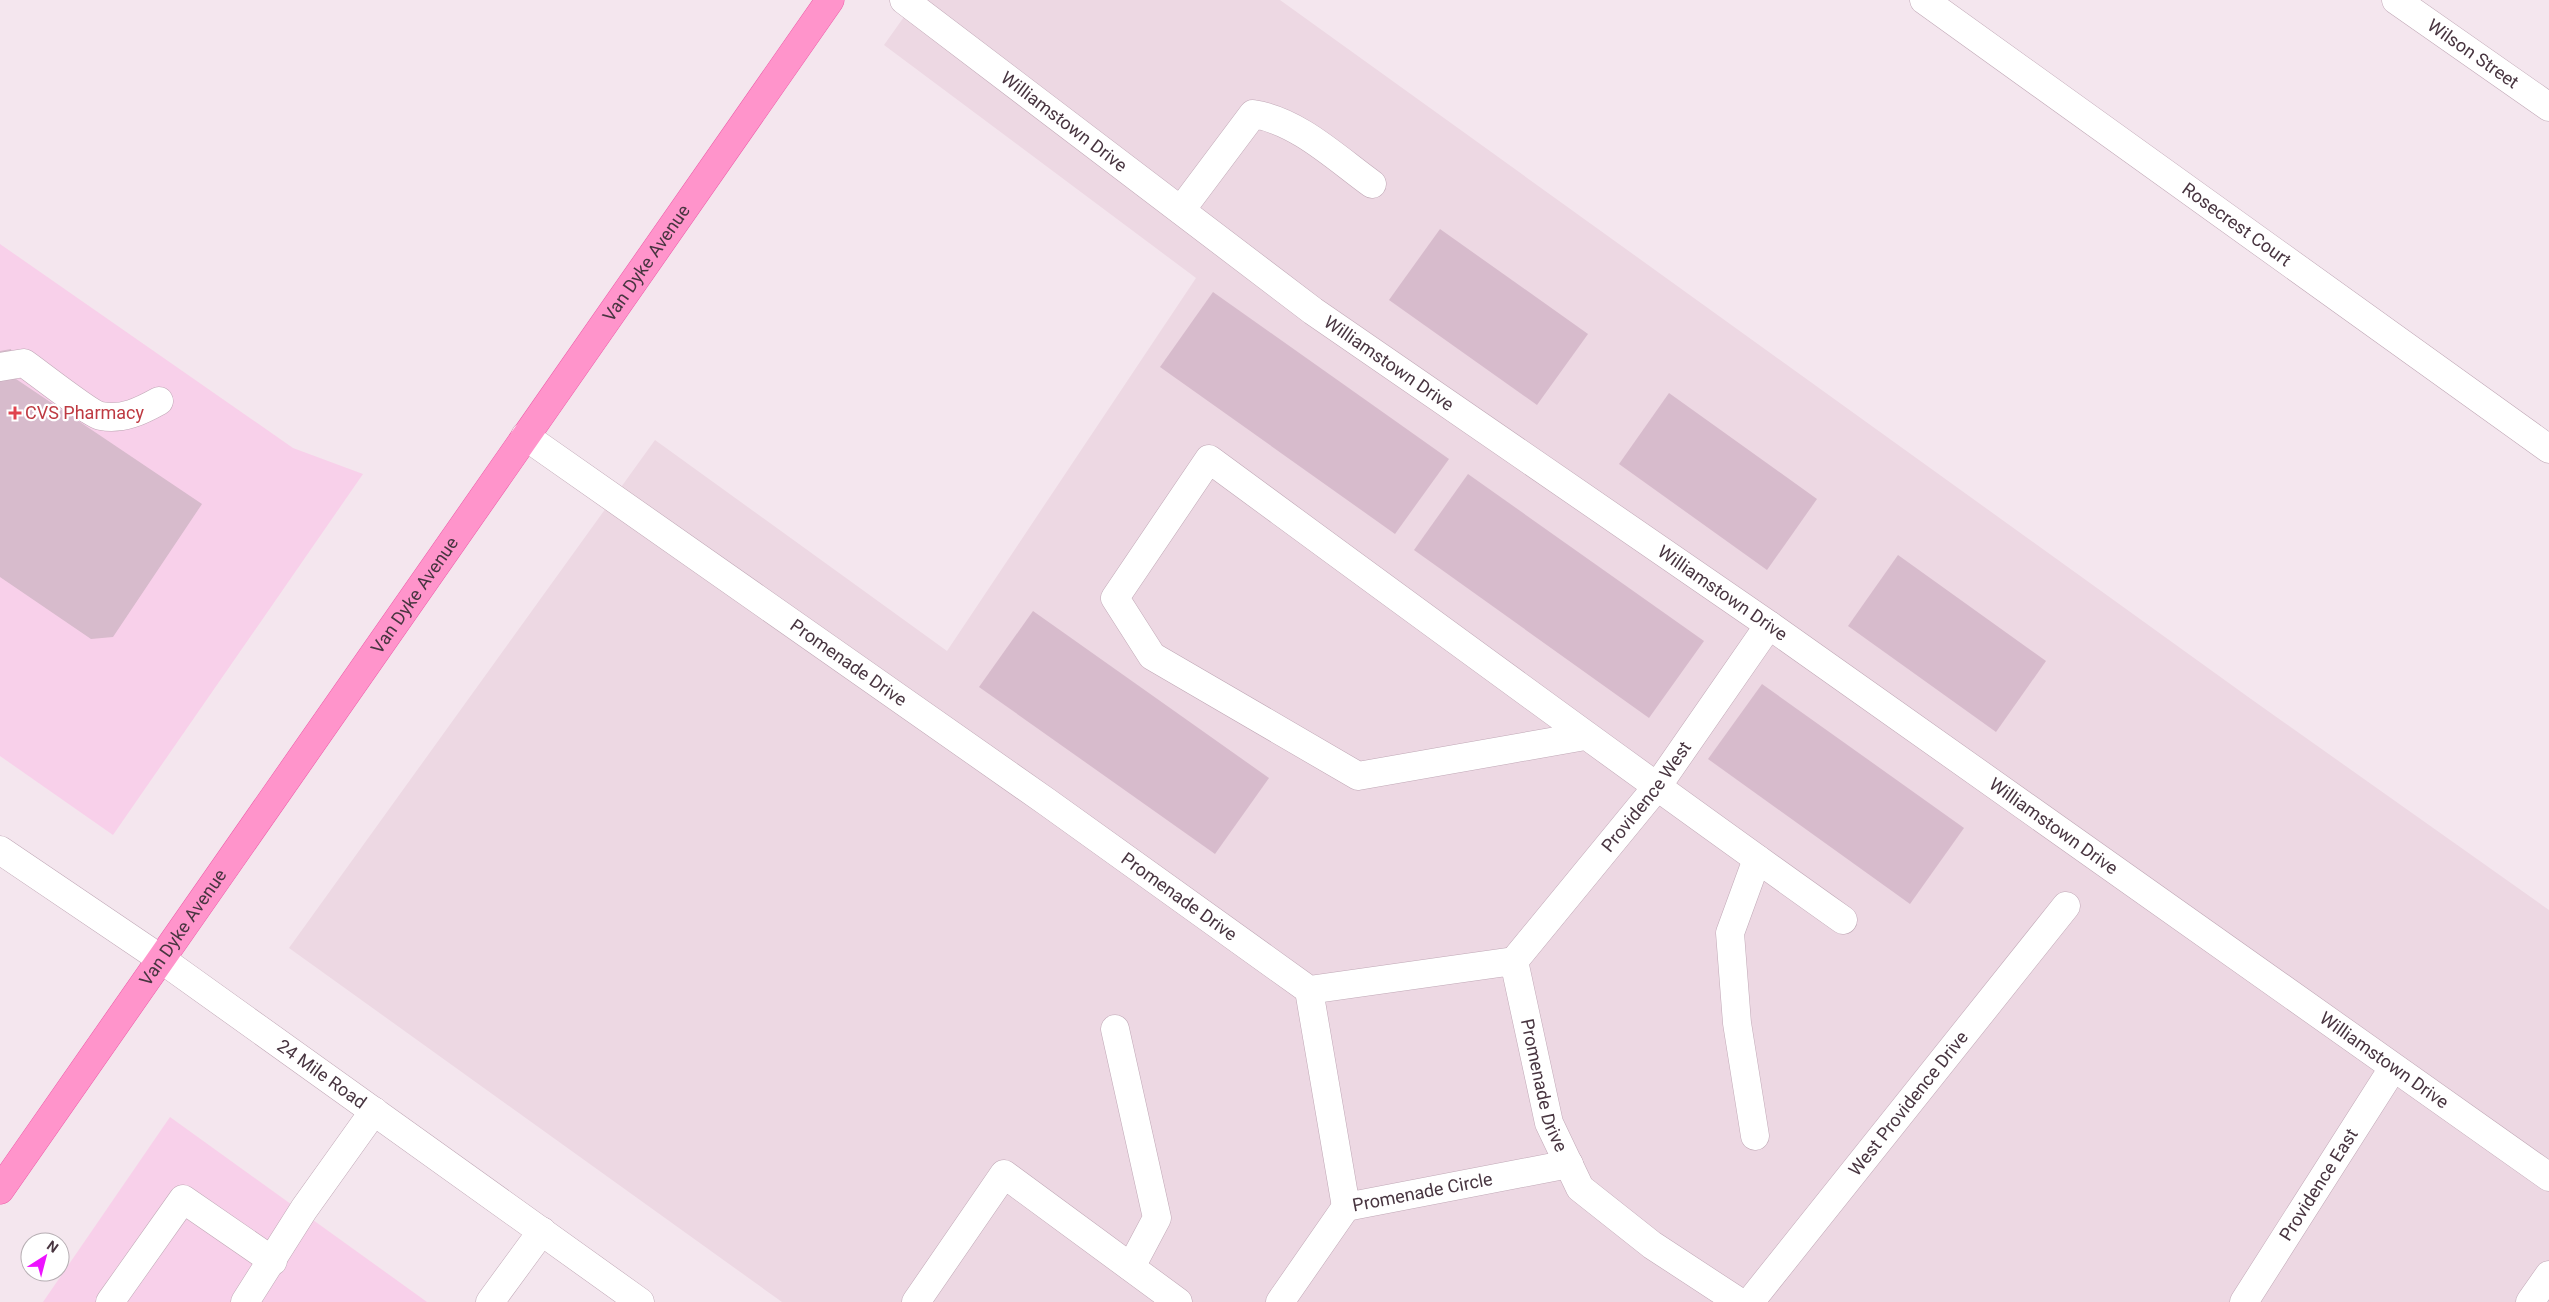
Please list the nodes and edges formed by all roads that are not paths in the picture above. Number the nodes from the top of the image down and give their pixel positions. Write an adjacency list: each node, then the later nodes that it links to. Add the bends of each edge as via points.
1 (830, 0): 10 (main road, Van Dyke Avenue)
2 (904, 0): 7 (street, Williamstown Drive)
3 (1924, 0): 11 (street, Rosecrest Court)
4 (2396, 0): 5 (street, Wilson Street)
5 (2549, 107)
6 (1372, 184): 7 (street, via 1305,135 1272,117 1253,114)
7 (1181, 210): 12 (street, Williamstown Drive, via 1313,311)
8 (0, 367): 9 (street, via 24,363 99,416 122,417)
9 (159, 401)
10 (525, 436): 19 (main road, Van Dyke Avenue); 21 (street, Promenade Drive)
11 (2549, 449)
12 (1769, 625): 14 (street, Providence West); 23 (street, Williamstown Drive)
13 (1585, 736): 13 (street, via 1209,459 1115,598 1152,656 1358,776); 14 (street)
14 (1656, 788): 16 (street); 20 (street, Providence West)
15 (0, 850): 19 (street, 24 Mile Road)
16 (1757, 859): 18 (street); 25 (street, via 1730,933 1737,1023)
17 (2066, 906): 42 (street, West Providence Drive)
18 (1843, 920)
19 (161, 959): 24 (street, 24 Mile Road); 28 (main road, Van Dyke Avenue)
20 (1514, 961): 21 (street); 26 (street, Promenade Drive, via 1549,1124)
21 (1309, 990): 29 (street, Promenade Circle)
22 (1115, 1030): 32 (street, via 1157,1218)
23 (2393, 1068): 27 (street, Williamstown Drive); 43 (street, Providence East)
24 (374, 1111): 30 (street, 24 Mile Road); 31 (street, via 304,1209)
25 (1755, 1136)
26 (1569, 1164): 29 (street, Promenade Circle); 41 (street, Promenade Drive, via 1580,1188 1652,1245)
27 (2549, 1177)
28 (0, 1190)
29 (1346, 1207): 40 (street)
30 (542, 1231): 36 (street); 37 (street, 24 Mile Road)
31 (273, 1261): 34 (street, via 183,1200); 35 (street)
32 (1131, 1267): 38 (street, via 1004,1174); 39 (street)
33 (2549, 1275): 44 (street)
34 (110, 1302)
35 (245, 1302)
36 (490, 1302)
37 (640, 1302)
38 (916, 1302)
39 (1178, 1302)
40 (1280, 1302)
41 (1739, 1302)
42 (1750, 1302)
43 (2244, 1302)
44 (2530, 1302)

